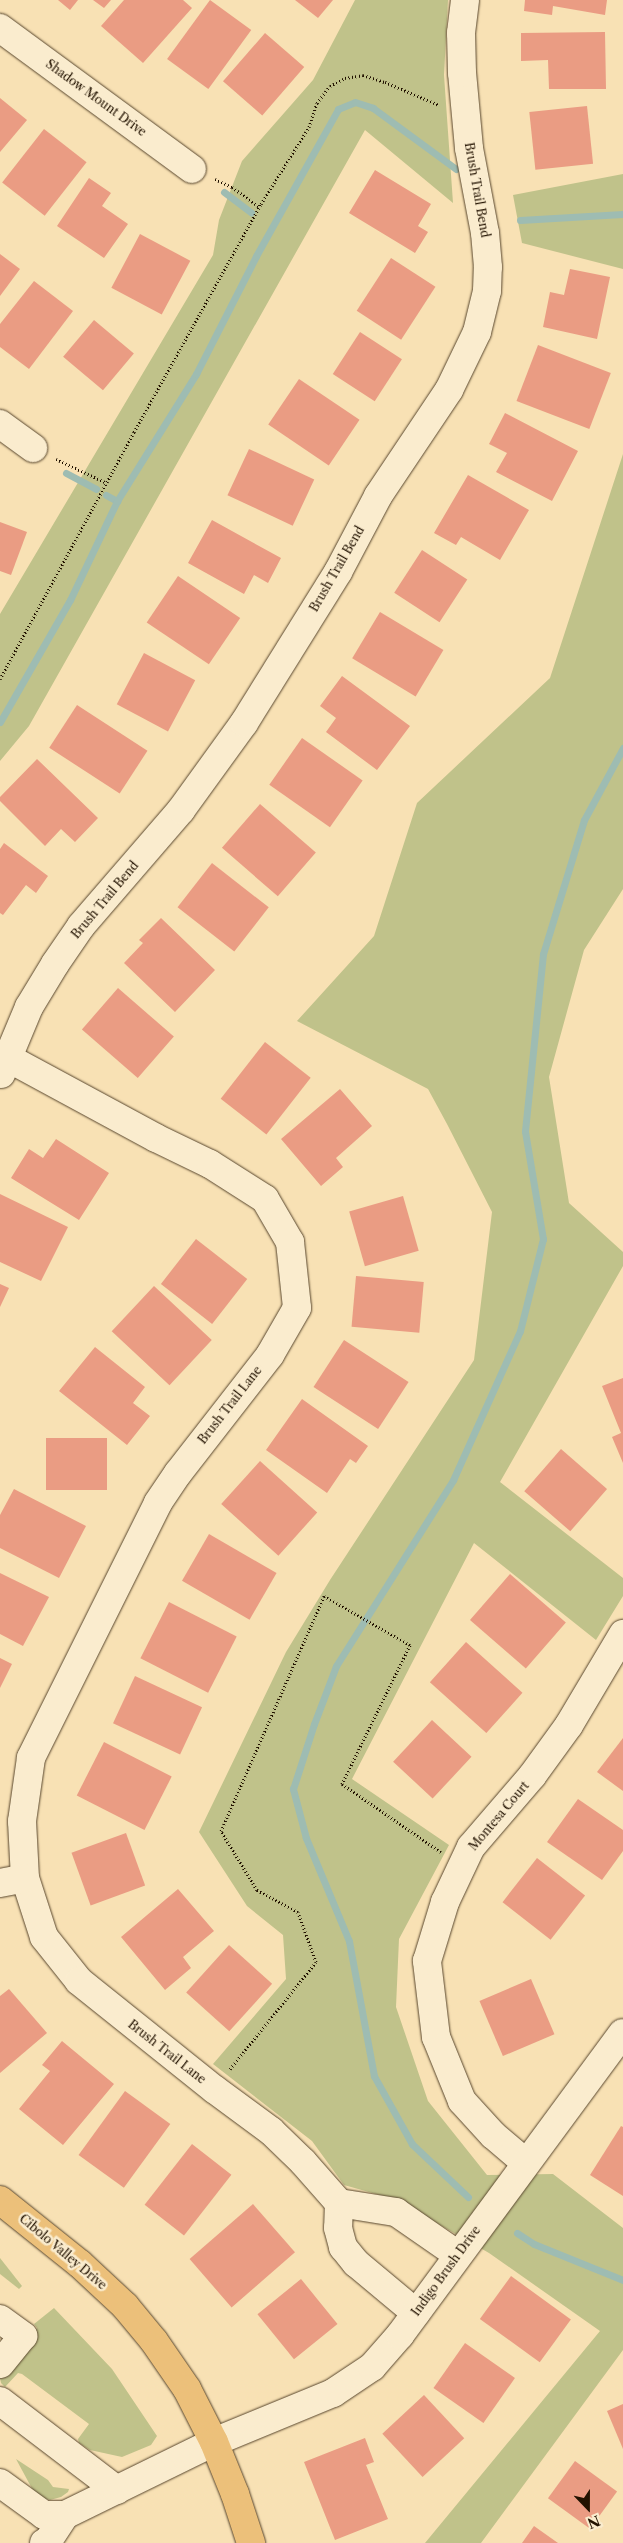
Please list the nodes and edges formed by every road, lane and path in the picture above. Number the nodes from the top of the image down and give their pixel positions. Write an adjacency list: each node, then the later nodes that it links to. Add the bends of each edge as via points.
1 (464, 0): 3 (street, Brush Trail Bend, via 461,33)
2 (0, 28): 4 (street, Shadow Mount Drive)
3 (465, 108): 5 (path, via 437,105 363,75 345,78 330,86 317,103 309,127); 10 (street, Brush Trail Bend, via 488,267 487,290 478,332 465,360 449,390 378,496 338,572 244,723 181,810 60,956 29,1007)
4 (192, 168): 5 (path, via 232,187)
5 (260, 207): 8 (path)
6 (0, 424): 7 (street)
7 (33, 448): 8 (path)
8 (107, 484): 9 (path)
9 (0, 679)
10 (4, 1067): 13 (street, Brush Trail Lane, via 210,1164 265,1199 290,1242 297,1308 270,1355 158,1503 31,1758)
11 (623, 1634): 12 (street, Montesa Court, via 568,1725 532,1776 471,1847)
12 (462, 1866): 15 (path, via 342,1784 410,1645 324,1596 221,1831 257,1890 298,1912 316,1962); 16 (street, Montesa Court, via 444,1902 427,1961 436,2037 462,2101 493,2135)
13 (12, 1881): 15 (street, Brush Trail Lane, via 44,1937 79,1981)
14 (623, 2032): 16 (street, Indigo Brush Drive)
15 (214, 2089): 18 (street, Brush Trail Lane, via 271,2131 304,2162)
16 (526, 2163): 19 (street, Indigo Brush Drive)
17 (0, 2200): 24 (main road, Cibolo Valley Drive, via 80,2264 131,2313 187,2389)
18 (339, 2203): 19 (street, via 396,2212); 20 (street, via 338,2228 344,2247 356,2263)
19 (458, 2255): 20 (street, Indigo Brush Drive)
20 (416, 2313): 24 (street, Indigo Brush Drive, via 372,2367 333,2393)
21 (0, 2318): 22 (street, via 23,2336)
22 (0, 2364)
23 (0, 2401): 26 (street)
24 (214, 2442): 26 (street, Indigo Brush Drive); 29 (main road, Cibolo Valley Drive)
25 (0, 2482): 27 (street, via 44,2515)
26 (117, 2490): 27 (street, Indigo Brush Drive)
27 (65, 2515): 28 (street)
28 (44, 2543)
29 (251, 2543)

